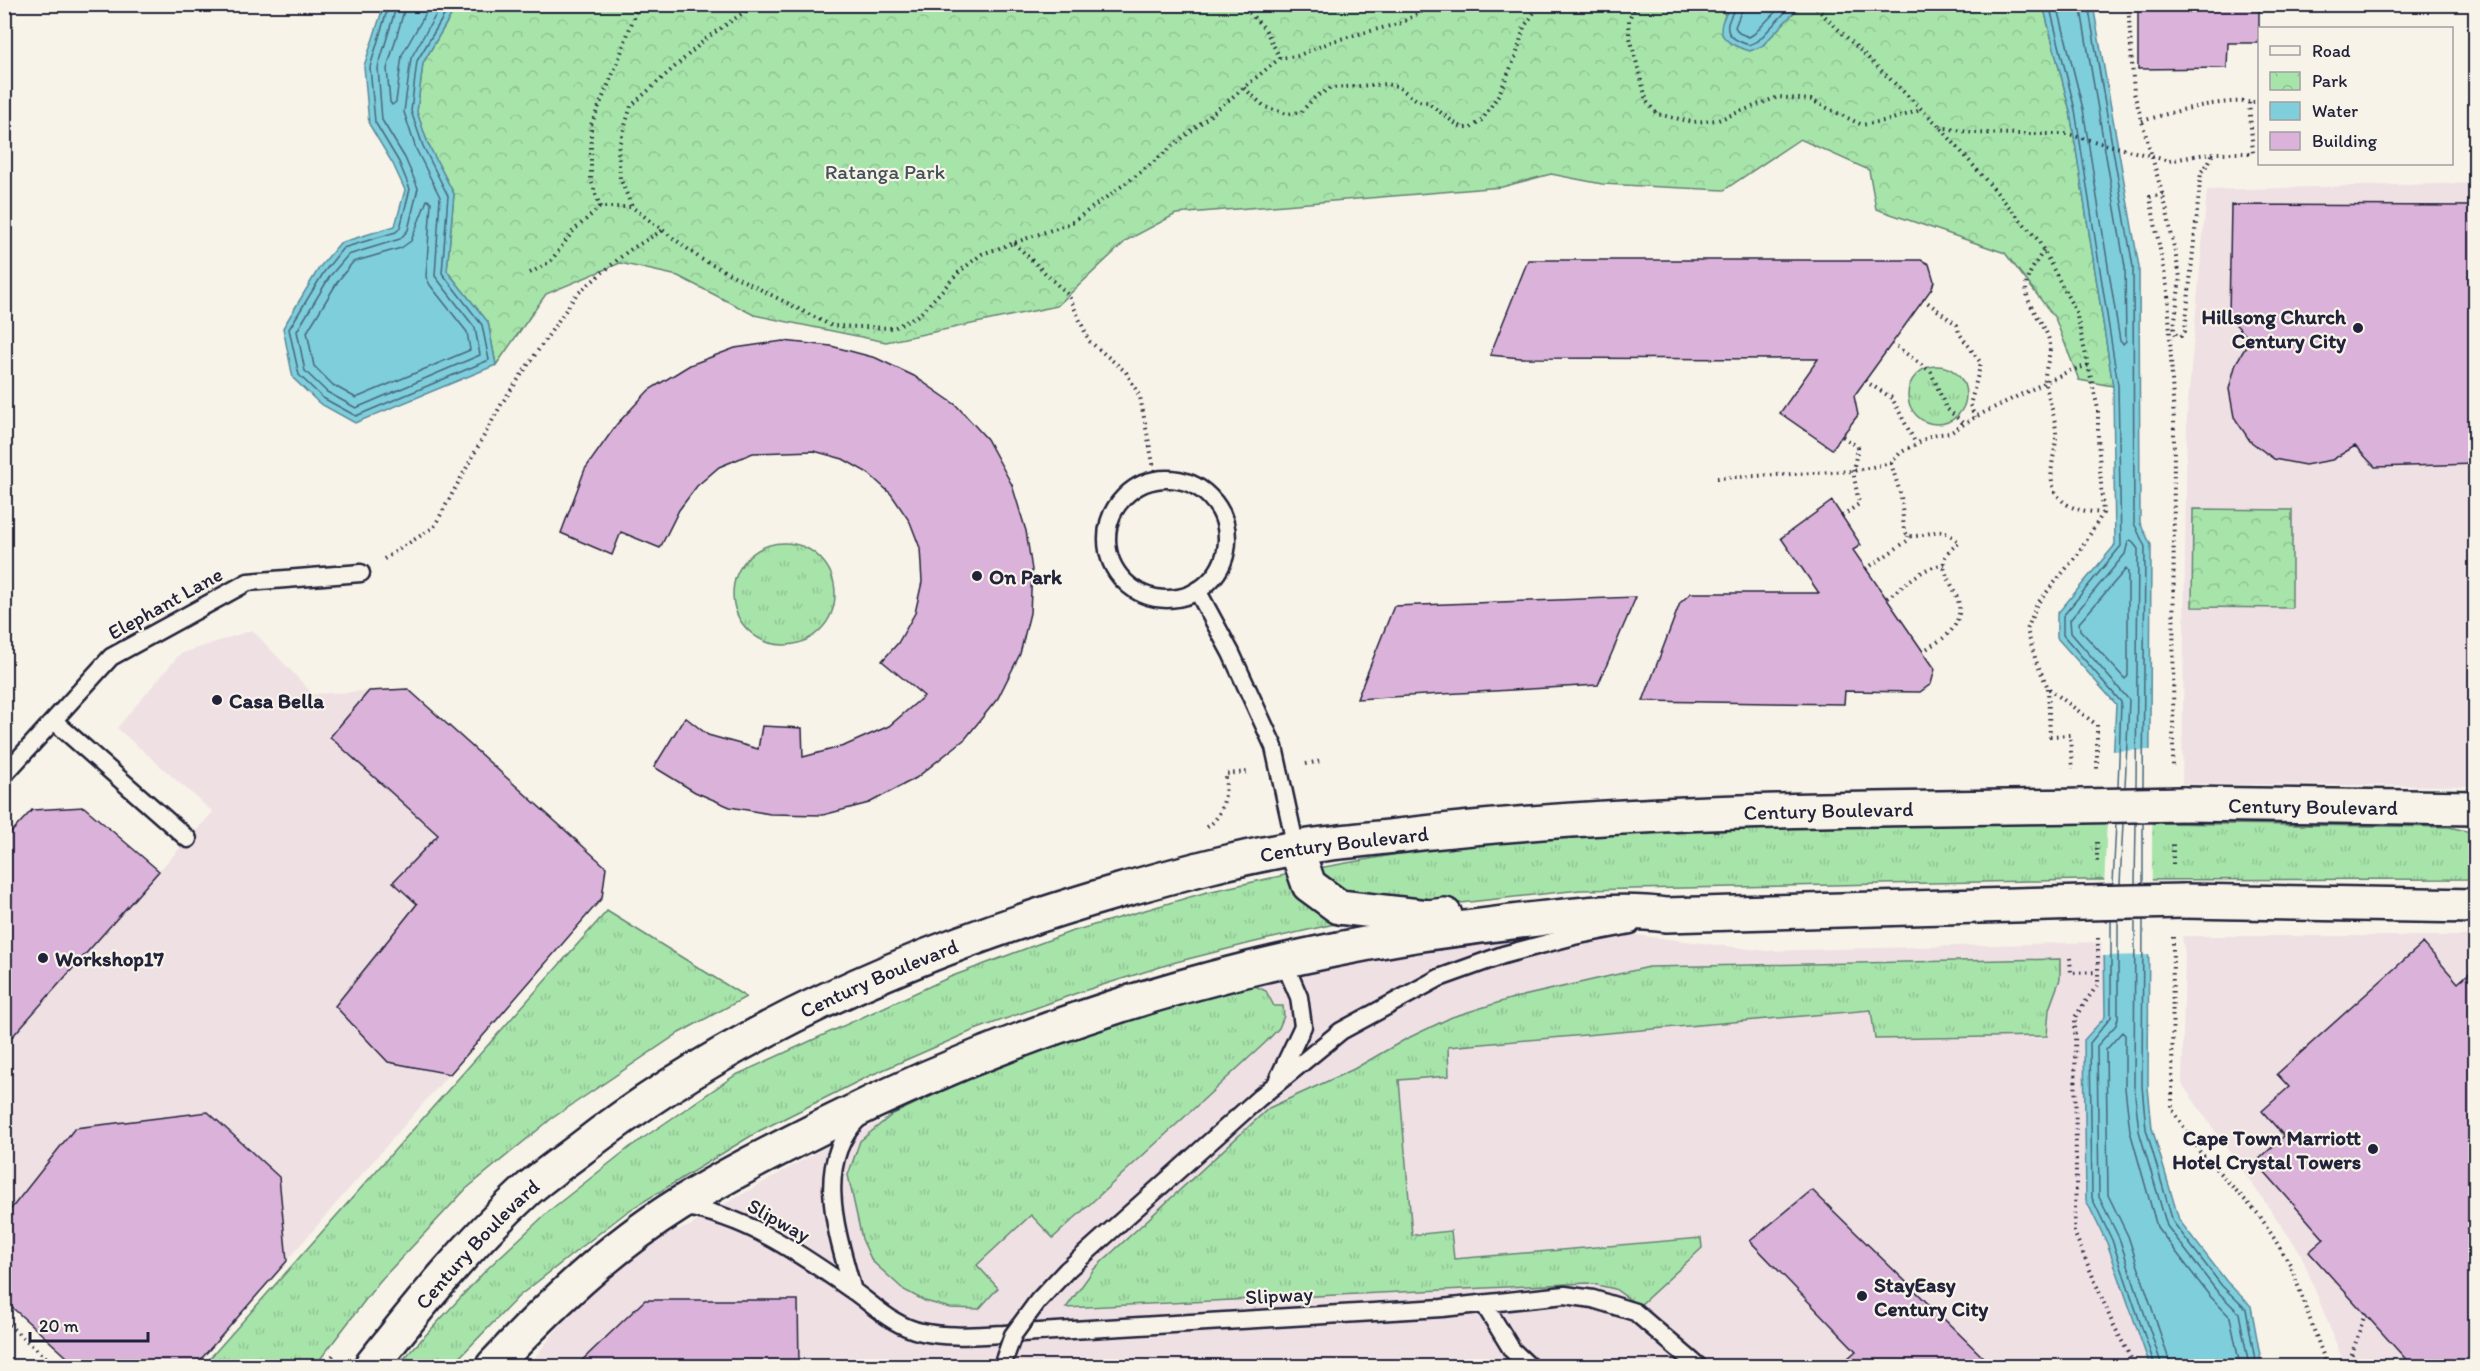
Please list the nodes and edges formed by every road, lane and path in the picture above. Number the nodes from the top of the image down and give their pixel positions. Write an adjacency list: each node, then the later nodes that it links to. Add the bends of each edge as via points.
1 (634, 4): 18 (path, via 636,11 591,125 591,180)
2 (756, 4): 19 (path, via 708,37 631,106 618,149 620,178)
3 (1241, 4): 9 (path, via 1265,29)
4 (1435, 4): 9 (path, via 1401,23)
5 (1540, 4): 10 (path, via 1524,27 1499,94 1482,120 1471,128 1456,124 1427,102 1418,102 1397,86 1386,84 1331,88 1301,111 1287,114 1265,107)
6 (1636, 4): 13 (path, via 1629,19 1629,34 1647,102 1657,114 1692,122 1718,120 1778,97 1811,100 1862,125)
7 (1812, 4): 13 (path)
8 (2128, 4): 14 (path, via 2134,93)
9 (1280, 58): 10 (path)
10 (1244, 88): 21 (path, via 1071,223)
11 (2249, 102): 12 (path); 14 (path, via 2233,101); 16 (path, via 2253,153)
12 (2258, 102)
13 (1921, 110): 15 (path)
14 (2142, 121): 17 (path)
15 (1938, 126): 16 (path, bridge, via 1973,133 2067,134 2169,161); 22 (path)
16 (2213, 153): 17 (path, via 2201,172 2185,331 2181,336 2174,329 2180,277)
17 (2163, 194): 31 (path, via 2150,197 2168,292)
18 (600, 207): 19 (path); 23 (path, via 574,230 550,262)
19 (632, 207): 20 (path)
20 (663, 230): 21 (path, via 701,259 832,326 894,328 920,314 982,254); 44 (path, via 628,251 576,294 502,403 434,527)
21 (1014, 243): 38 (path, via 1069,296 1089,341 1126,372 1140,397)
22 (2043, 250): 26 (path, via 2076,312); 28 (path, via 2026,287 2048,334)
23 (530, 273)
24 (1923, 299): 30 (path, via 1957,325 1980,363 1970,405)
25 (1892, 343): 32 (path, via 1931,372 1946,408)
26 (2089, 365): 28 (path); 29 (path)
27 (1865, 381): 34 (path, via 1892,398)
28 (2046, 382): 30 (path); 39 (path, via 2056,432 2051,482 2056,494 2077,510)
29 (2098, 409)
30 (1975, 417): 32 (path)
31 (2174, 423)
32 (1965, 425): 34 (path)
33 (1842, 436): 36 (path, via 1858,447)
34 (1916, 444): 35 (path)
35 (1891, 463): 36 (path); 41 (path)
36 (1853, 471): 37 (path); 40 (path, via 1859,504)
37 (1717, 478)
38 (1156, 479): 45 (lane, via 1189,482 1215,501 1226,524 1227,549 1214,579); 45 (lane, via 1126,494 1108,522 1108,555 1124,583 1153,599 1186,597)
39 (2103, 513)
40 (1842, 516)
41 (1908, 536): 42 (path, via 1943,531 1951,535 1959,543 1948,552); 43 (path, via 1907,541)
42 (1944, 565): 46 (path, via 1924,570); 47 (path, via 1957,595 1956,621 1949,633)
43 (1866, 569)
44 (361, 573): 49 (lane, Elephant Lane, via 249,582 111,657)
45 (1197, 590): 54 (lane, via 1274,747)
46 (1887, 598)
47 (1923, 651)
48 (2048, 688): 50 (path, via 2050,736 2070,735)
49 (54, 721): 51 (lane, Elephant Lane); 53 (lane)
50 (2072, 769)
51 (4, 775)
52 (2475, 808): 54 (main road, Century Boulevard, bridge, via 2183,804 1760,810 1566,819)
53 (188, 839)
54 (1296, 848): 56 (main road, via 1309,885 1339,907 1428,917 1510,911); 69 (main road, Century Boulevard, via 1184,873 1066,906 941,949 845,991 711,1060 614,1123 528,1190 454,1265)
55 (2475, 906): 57 (main road, bridge, via 2184,901)
56 (1582, 914): 57 (main road); 59 (main road, via 1463,927)
57 (1666, 915): 61 (lane, via 1503,955 1439,978 1341,1031)
58 (2070, 958): 60 (path, via 2071,973)
59 (1283, 960): 61 (lane, via 1299,997 1303,1026); 62 (main road, via 1183,984 1085,1016 981,1054)
60 (2098, 972)
61 (1275, 1085): 71 (lane, bridge, via 1067,1270 1013,1335)
62 (879, 1098): 63 (main road, via 770,1152); 64 (lane, Slipway, via 843,1139 832,1182 834,1224)
63 (676, 1206): 64 (lane, Slipway, via 700,1209 746,1224); 70 (main road, via 611,1254 540,1317)
64 (853, 1291): 65 (lane, Slipway, via 892,1322 922,1332 955,1336)
65 (1484, 1305): 72 (lane, via 1512,1350); 73 (lane, Slipway, via 1565,1295 1613,1304 1645,1319)
66 (2365, 1314): 74 (path)
67 (4, 1321): 68 (path)
68 (56, 1366)
69 (371, 1366)
70 (494, 1366)
71 (1002, 1366)
72 (1529, 1366)
73 (1698, 1366)
74 (2348, 1366)

